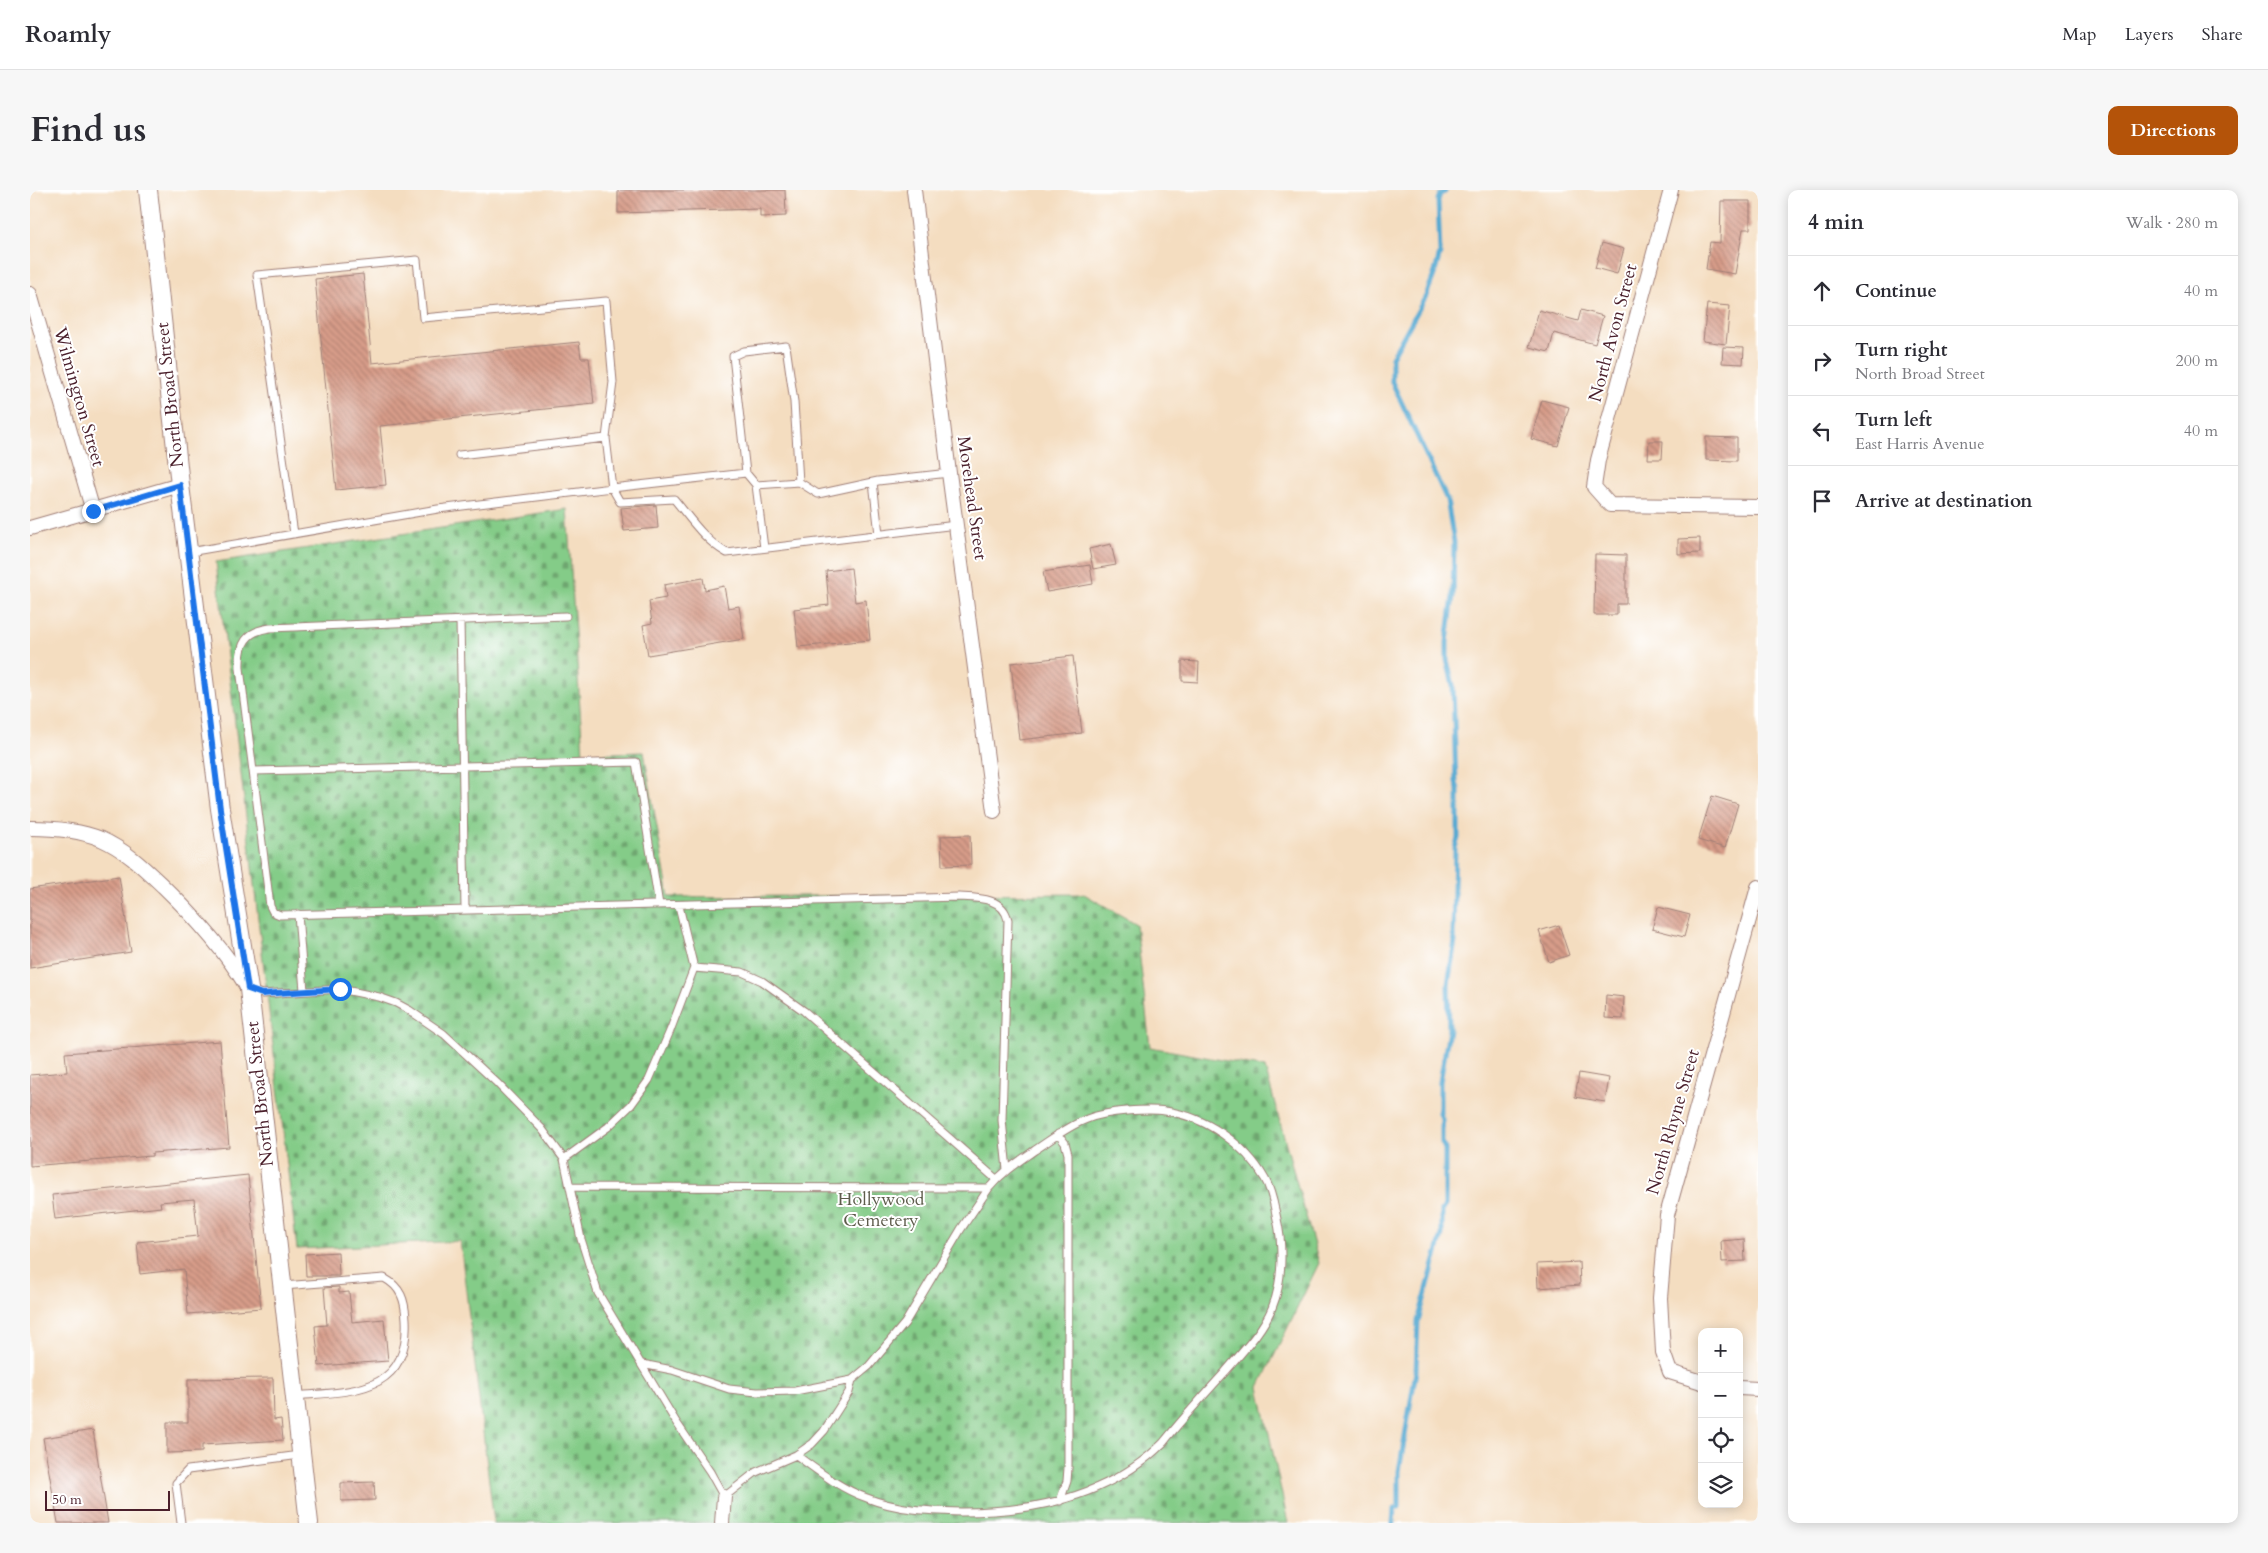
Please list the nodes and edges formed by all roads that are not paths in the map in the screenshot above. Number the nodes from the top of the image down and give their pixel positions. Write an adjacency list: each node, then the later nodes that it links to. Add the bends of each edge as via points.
1 (148, 190): 11 (street, North Broad Street)
2 (914, 190): 7 (street, Morehead Street)
3 (1671, 190): 14 (street, North Avon Street, via 1598,460 1594,487 1610,505)
4 (30, 294): 15 (street, Wilmington Street)
5 (606, 438): 6 (lane); 13 (lane); 18 (lane, via 613,382 606,301 423,318 417,260 257,275)
6 (459, 455)
7 (949, 473): 10 (lane); 16 (street, Morehead Street)
8 (746, 474): 9 (lane, via 733,356 744,351 786,346); 12 (lane); 13 (lane)
9 (800, 482): 10 (lane, via 818,494); 12 (lane)
10 (873, 482): 19 (lane)
11 (180, 485): 15 (street); 21 (street, North Broad Street)
12 (756, 485): 20 (lane)
13 (612, 488): 18 (lane, via 438,509); 20 (lane, via 620,502 674,499 704,535 727,552)
14 (1758, 507)
15 (93, 511): 17 (street)
16 (957, 525): 19 (lane); 26 (street, Morehead Street)
17 (30, 528)
18 (294, 534): 21 (lane)
19 (879, 534): 20 (lane)
20 (764, 548)
21 (188, 552): 34 (street, North Broad Street, via 220,809)
22 (566, 616): 23 (lane)
23 (460, 620): 24 (lane); 25 (lane, via 270,628 258,629 248,636 241,650 240,668)
24 (464, 767): 25 (lane); 29 (lane, via 636,762); 31 (lane)
25 (254, 771): 32 (lane, via 270,906 280,915)
26 (994, 811)
27 (30, 828): 34 (street, via 75,831 101,839 124,852 145,868 202,925)
28 (1758, 887): 45 (street, North Rhyne Street, via 1667,1215 1660,1298 1663,1352 1670,1372)
29 (659, 905): 30 (lane); 31 (lane)
30 (679, 906): 33 (lane); 38 (lane, via 959,897 987,899 999,905 1008,920 1002,1120)
31 (466, 910): 32 (lane)
32 (298, 914): 35 (lane)
33 (694, 968): 37 (lane, via 649,1080 639,1095 608,1127); 39 (lane, via 742,972 762,981 804,1011)
34 (248, 989): 35 (lane, via 262,994); 42 (street, North Broad Street)
35 (304, 991): 37 (lane, via 352,991 379,997 409,1010 444,1034 497,1084 542,1129)
36 (1058, 1134): 38 (lane); 52 (lane, via 1068,1154 1068,1468); 52 (lane, via 1089,1118 1151,1110 1178,1113 1210,1127 1248,1155 1266,1181 1279,1226 1280,1244 1275,1300 1264,1325 1244,1350 1149,1457 1115,1479)
37 (564, 1159): 40 (lane)
38 (1007, 1170): 39 (lane)
39 (996, 1179): 41 (lane)
40 (571, 1187): 41 (lane); 43 (lane, via 580,1239 593,1282 609,1314)
41 (989, 1188): 44 (lane, via 961,1229 906,1324 869,1366)
42 (280, 1287): 48 (street, North Broad Street); 48 (lane, via 384,1278 401,1292 405,1304 406,1338 394,1371 383,1379 345,1391)
43 (642, 1364): 44 (lane, via 672,1370 729,1389 758,1392 795,1391); 51 (lane)
44 (852, 1380): 50 (lane, via 849,1392 824,1431)
45 (1698, 1381)
46 (1743, 1388): 47 (street)
47 (1758, 1389)
48 (294, 1396): 49 (street, North Broad Street)
49 (301, 1455): 53 (lane, via 188,1470 176,1483); 54 (street, North Broad Street)
50 (796, 1455): 51 (lane, via 756,1472); 52 (lane, via 843,1487 896,1507 928,1512 977,1512 1028,1508)
51 (724, 1497): 55 (street)
52 (1060, 1501)
53 (181, 1523)
54 (309, 1523)
55 (722, 1523)

